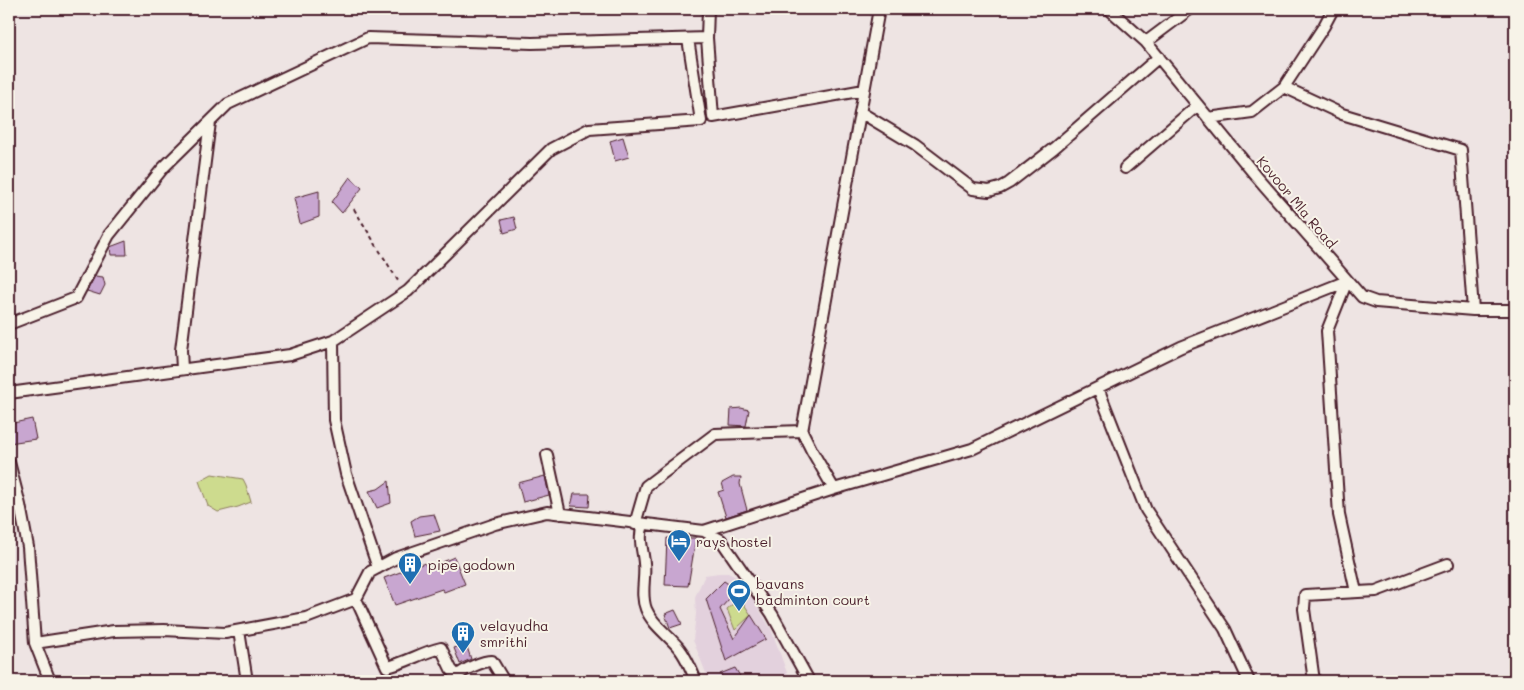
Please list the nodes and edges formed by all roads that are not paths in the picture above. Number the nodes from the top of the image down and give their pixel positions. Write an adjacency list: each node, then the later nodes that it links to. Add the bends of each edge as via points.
1 (708, 9): 6 (street)
2 (879, 9): 11 (street)
3 (1109, 9): 8 (street, Kovoor Mla Road)
4 (1190, 9): 8 (street)
5 (1333, 9): 10 (street)
6 (707, 38): 7 (street); 11 (street, via 712,117)
7 (688, 39): 15 (street, via 532,43 368,38 228,104); 21 (street, via 701,121 589,129 551,149 406,292)
8 (1146, 42): 9 (street, Kovoor Mla Road)
9 (1159, 57): 12 (street, Kovoor Mla Road); 13 (street, via 1009,184 989,191 973,189 916,145)
10 (1284, 87): 14 (street, via 1252,112); 18 (street, via 1342,114 1461,150)
11 (864, 90): 13 (street)
12 (1198, 105): 14 (street, Kovoor Mla Road); 16 (street)
13 (860, 112): 25 (street)
14 (1208, 118): 17 (street, Kovoor Mla Road)
15 (210, 122): 20 (street, via 163,168 109,235 76,298); 22 (street, via 181,350)
16 (1125, 168)
17 (1347, 281): 18 (street, Kovoor Mla Road, via 1362,297 1376,302); 23 (street, via 1181,347); 34 (street, via 1327,330 1339,515)
18 (1473, 310): 19 (street, Kovoor Mla Road)
19 (1515, 310)
20 (9, 324)
21 (333, 341): 22 (street, via 290,354); 33 (street, via 334,420 346,474)
22 (182, 369): 24 (street)
23 (1098, 388): 28 (street, via 972,449); 43 (street, via 1146,510 1225,629)
24 (9, 393)
25 (802, 431): 28 (street); 30 (street, via 714,434 646,486)
26 (547, 455): 29 (street)
27 (9, 462): 37 (street, via 28,547)
28 (834, 489): 31 (street)
29 (560, 514): 30 (street); 33 (street, via 547,512 495,524 396,558)
30 (639, 524): 31 (street); 41 (street, via 645,608 679,648)
31 (704, 531): 42 (street, via 721,540 767,605)
32 (1448, 564): 34 (street, via 1376,591)
33 (378, 568): 35 (street, via 370,572)
34 (1356, 592): 44 (street, via 1305,595)
35 (356, 598): 36 (street, via 306,618); 40 (street, via 387,667 440,648 457,676 484,661 492,661)
36 (239, 631): 37 (street, via 114,631); 39 (street)
37 (35, 642): 38 (street)
38 (50, 681)
39 (247, 681)
40 (504, 681)
41 (696, 681)
42 (809, 681)
43 (1249, 681)
44 (1314, 681)

